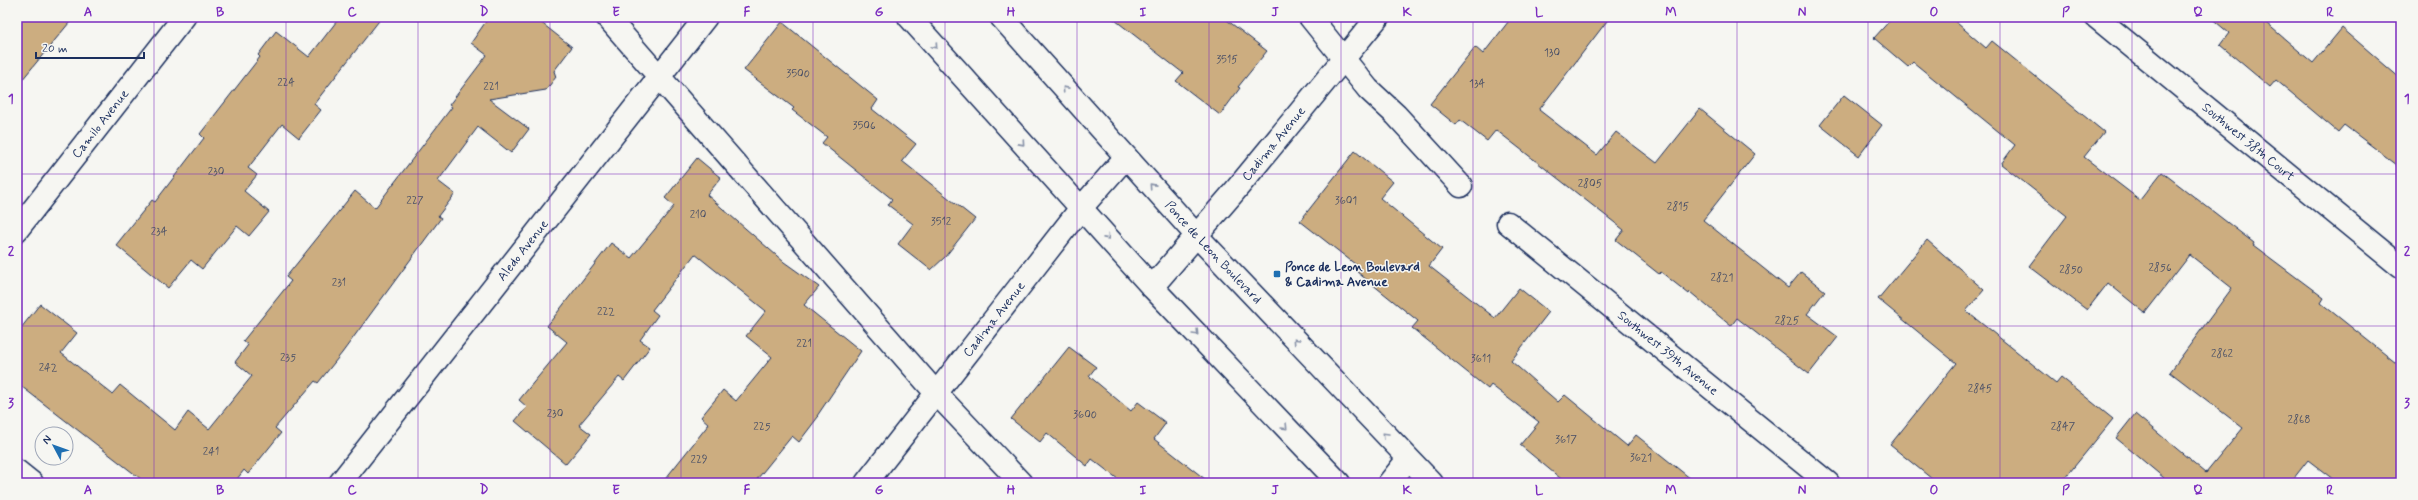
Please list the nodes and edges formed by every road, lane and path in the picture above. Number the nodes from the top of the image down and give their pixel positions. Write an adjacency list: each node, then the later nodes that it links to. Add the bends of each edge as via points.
1 (184, 17): 15 (street, Camilo Avenue)
2 (607, 17): 10 (street)
3 (706, 17): 10 (street, Aledo Avenue)
4 (909, 17): 13 (street, one-way to 13)
5 (1001, 17): 11 (street, Ponce de Leon Boulevard, one-way to 5)
6 (1310, 17): 9 (street)
7 (1378, 17): 9 (street, Cadima Avenue)
8 (2096, 17): 17 (street, Southwest 38th Court)
9 (1344, 60): 12 (street, via 1368,89 1396,115); 16 (street, Cadima Avenue)
10 (660, 76): 19 (street); 23 (street, Aledo Avenue)
11 (1126, 157): 13 (street, Cadima Avenue); 16 (street, Ponce de Leon Boulevard, one-way to 11)
12 (1461, 186)
13 (1081, 208): 18 (street, one-way to 18); 19 (street, Cadima Avenue)
14 (1508, 223): 29 (street, Southwest 39th Avenue)
15 (17, 230)
16 (1197, 236): 18 (street, Cadima Avenue); 20 (street, Ponce de Leon Boulevard, one-way to 16)
17 (2401, 267)
18 (1152, 287): 26 (street, one-way to 26)
19 (936, 393): 24 (street, Cadima Avenue); 25 (street)
20 (1408, 459): 27 (street); 28 (street, Ponce de Leon Boulevard)
21 (17, 471): 22 (street)
22 (32, 483)
23 (340, 483)
24 (866, 483)
25 (1021, 483)
26 (1339, 483)
27 (1389, 483)
28 (1432, 483)
29 (1828, 483)

